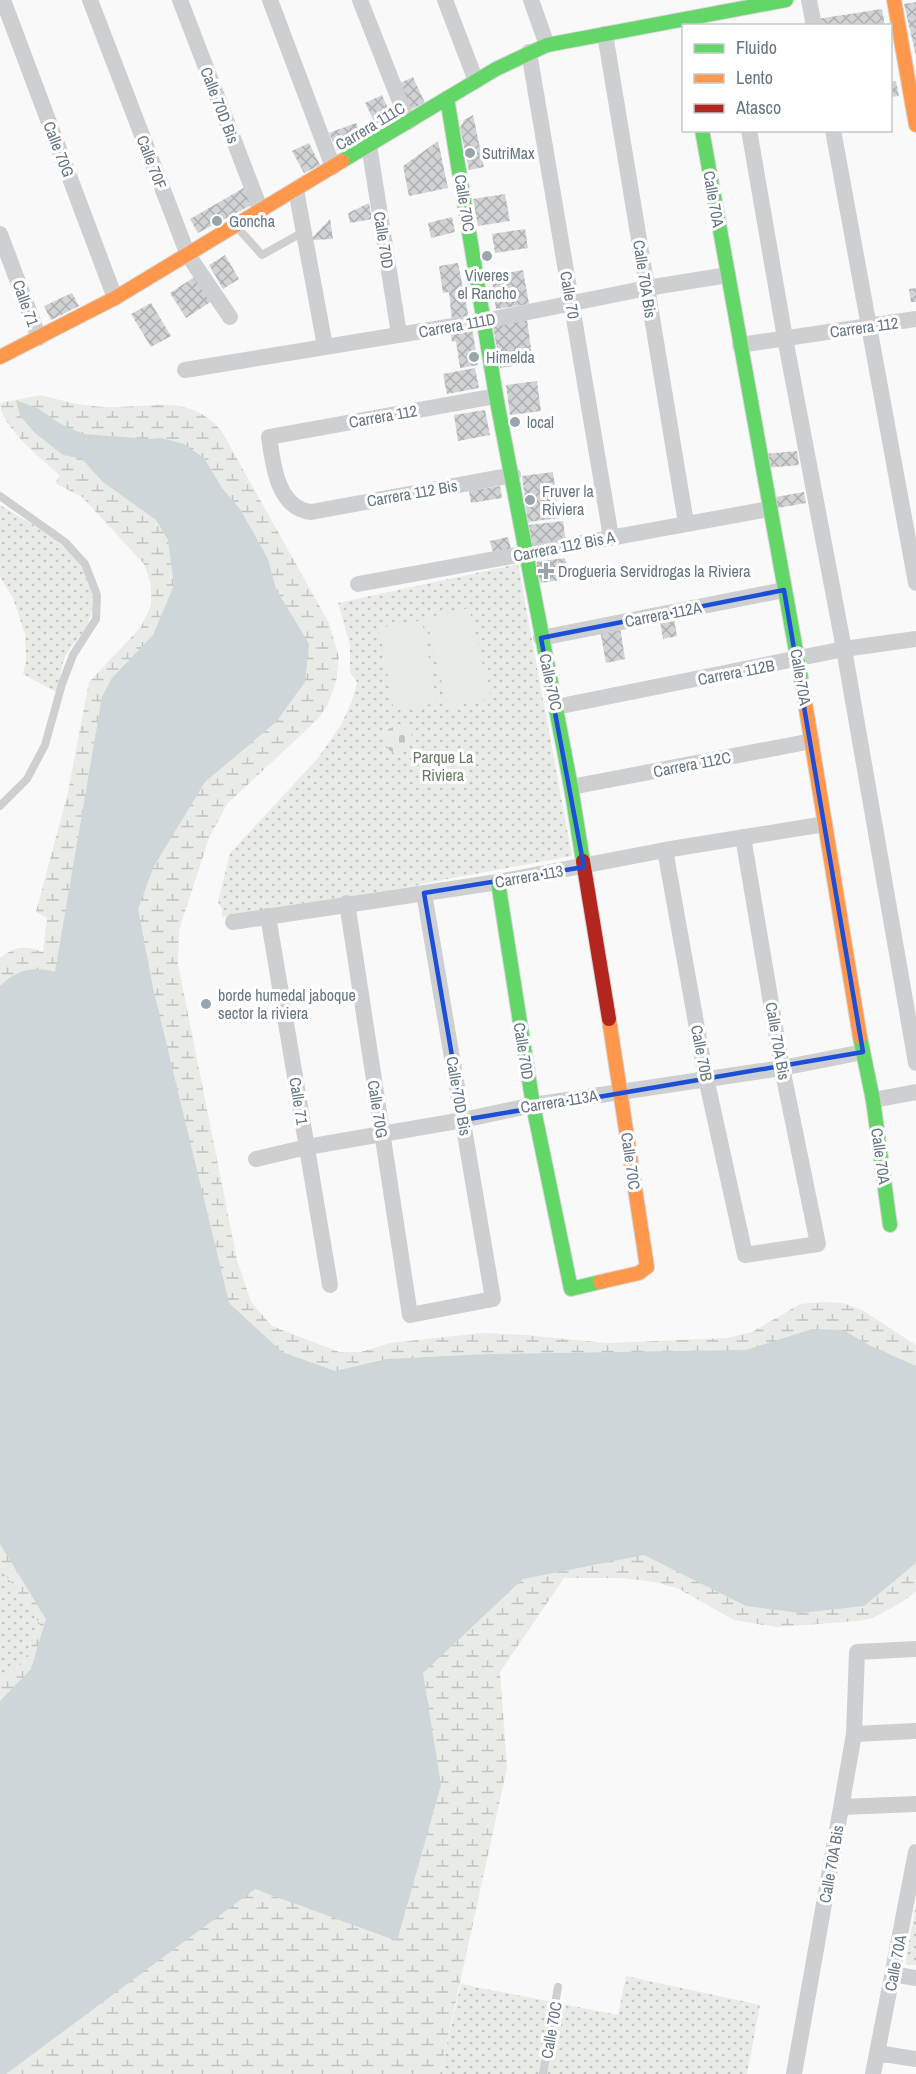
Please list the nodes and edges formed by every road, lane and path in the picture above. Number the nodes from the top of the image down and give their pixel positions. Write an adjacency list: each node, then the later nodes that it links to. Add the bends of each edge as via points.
1 (3, 0): 35 (street, Calle 70G)
2 (90, 0): 32 (street, Calle 70F)
3 (180, 0): 28 (street, Calle 70D Bis)
4 (270, 0): 26 (street)
5 (360, 0): 20 (street)
6 (445, 0): 18 (street)
7 (531, 0): 16 (street)
8 (809, 0): 13 (street)
9 (894, 0): 21 (street)
10 (778, 1): 11 (street, Carrera 111C)
11 (730, 18): 12 (street, Carrera 111C)
12 (690, 24)
13 (814, 24)
14 (682, 25): 15 (street, Carrera 111C)
15 (605, 34): 16 (street, Carrera 111C); 34 (street, Calle 70A Bis)
16 (547, 45): 17 (street, Carrera 111C)
17 (529, 52): 18 (street, Carrera 111C); 36 (street, Calle 70)
18 (476, 81): 19 (street, Carrera 111C)
19 (447, 98): 20 (street, Carrera 111C); 39 (street, Calle 70C)
20 (408, 122): 25 (street, Carrera 111C)
21 (916, 126)
22 (702, 132): 33 (street, Calle 70A)
23 (749, 132): 43 (street)
24 (833, 132): 40 (street)
25 (369, 145): 26 (street, Carrera 111C); 41 (street, Calle 70D)
26 (333, 167): 27 (street, Carrera 111C)
27 (296, 190): 28 (street, Carrera 111C); 30 (street)
28 (261, 211): 29 (street, Carrera 111C)
29 (236, 225): 30 (lane, via 262,255); 32 (street, Carrera 111C)
30 (305, 231): 45 (street)
31 (0, 234): 42 (street, Calle 71)
32 (188, 255): 35 (street, Carrera 111C); 37 (street, Calle 70F)
33 (728, 275): 34 (street, Carrera 111D); 44 (street, Calle 70A)
34 (647, 288): 36 (street, Carrera 111D); 53 (street, Calle 70A Bis)
35 (115, 298): 42 (street, Carrera 111C)
36 (572, 304): 39 (street, Carrera 111D); 54 (street, Calle 70)
37 (230, 317)
38 (916, 319): 40 (street, Carrera 112)
39 (484, 321): 41 (street, Carrera 111D); 48 (street, Calle 70C)
40 (869, 326): 43 (street, Carrera 112); 56 (street)
41 (399, 334): 45 (street, Carrera 111D)
42 (39, 338): 46 (street, Carrera 111C)
43 (785, 338): 44 (street, Carrera 112); 61 (street)
44 (740, 345): 51 (street, Calle 70A)
45 (325, 346): 47 (street, Carrera 111D)
46 (0, 357)
47 (185, 370)
48 (496, 396): 49 (street, Calle 70C); 52 (street, Carrera 112, via 269,437 282,490 292,504)
49 (513, 475): 52 (street, Carrera 112 Bis); 55 (street, Calle 70C)
50 (0, 496): 66 (lane, via 65,542 85,564 97,595 96,619 73,655 45,745 27,779)
51 (769, 509): 53 (street, Carrera 112 Bis A); 58 (street, Calle 70A)
52 (311, 512)
53 (686, 523): 54 (street, Carrera 112 Bis A)
54 (611, 537): 55 (street, Carrera 112 Bis A)
55 (526, 554): 57 (street, Carrera 112 Bis A); 59 (street, Calle 70C)
56 (916, 583)
57 (358, 584)
58 (784, 590): 59 (street, Carrera 112A); 62 (street, Calle 70A)
59 (541, 638): 63 (street, Calle 70C)
60 (916, 639): 61 (street, Carrera 112B)
61 (844, 649): 62 (street, Carrera 112B); 77 (street)
62 (798, 660): 63 (street, Carrera 112B); 64 (street, Calle 70A)
63 (556, 707): 65 (street, Calle 70C)
64 (812, 741): 65 (street, Carrera 112C); 67 (street, Calle 70A)
65 (571, 787): 70 (street, Calle 70C)
66 (0, 806)
67 (825, 824): 68 (street, Carrera 113); 76 (street, Calle 70A)
68 (743, 837): 69 (street, Carrera 113); 78 (street, Calle 70A Bis)
69 (665, 850): 70 (street, Carrera 113); 79 (street, Calle 70B)
70 (584, 867): 71 (street, Carrera 113); 80 (street, Calle 70C)
71 (498, 882): 72 (street, Carrera 113); 83 (street, Calle 70D)
72 (423, 892): 73 (street, Carrera 113); 84 (street, Calle 70D Bis)
73 (347, 903): 74 (street, Carrera 113); 85 (street, Calle 70G)
74 (268, 916): 75 (street, Carrera 113); 86 (street, Calle 71)
75 (233, 922)
76 (863, 1052): 78 (street, Carrera 113A); 82 (street, Calle 70A)
77 (916, 1063)
78 (782, 1068): 79 (street, Carrera 113A); 89 (street, Calle 70A Bis, via 818,1244)
79 (706, 1078): 80 (street, Carrera 113A); 89 (street, Calle 70B)
80 (621, 1091): 83 (street, Carrera 113A); 91 (street, Calle 70C, via 647,1267 639,1273)
81 (916, 1092): 82 (street)
82 (873, 1100): 88 (street, Calle 70A)
83 (533, 1105): 84 (street, Carrera 113A); 91 (street, Calle 70D)
84 (463, 1120): 85 (street, Carrera 113A); 92 (street, Calle 70D Bis, via 493,1299)
85 (381, 1134): 86 (street, Carrera 113A); 92 (street, Calle 70G)
86 (307, 1147): 87 (street, Carrera 113A); 90 (street, Calle 71)
87 (256, 1159)
88 (890, 1225)
89 (745, 1255)
90 (330, 1285)
91 (571, 1289)
92 (410, 1315)
93 (916, 1650): 95 (street, Calle 70A Bis, via 857,1652)
94 (916, 1731): 95 (street)
95 (854, 1734): 97 (street, Calle 70A Bis)
96 (916, 1804): 97 (street)
97 (842, 1808): 106 (street, Calle 70A Bis)
98 (916, 1852): 99 (street, Calle 70A)
99 (913, 1888): 100 (street, Calle 70A)
100 (892, 1974): 101 (street); 103 (street, Calle 70A)
101 (916, 1978)
102 (558, 1987): 105 (lane, Calle 70C)
103 (878, 2053): 104 (street); 107 (street, Calle 70A)
104 (916, 2059)
105 (543, 2074)
106 (794, 2074)
107 (873, 2074)

